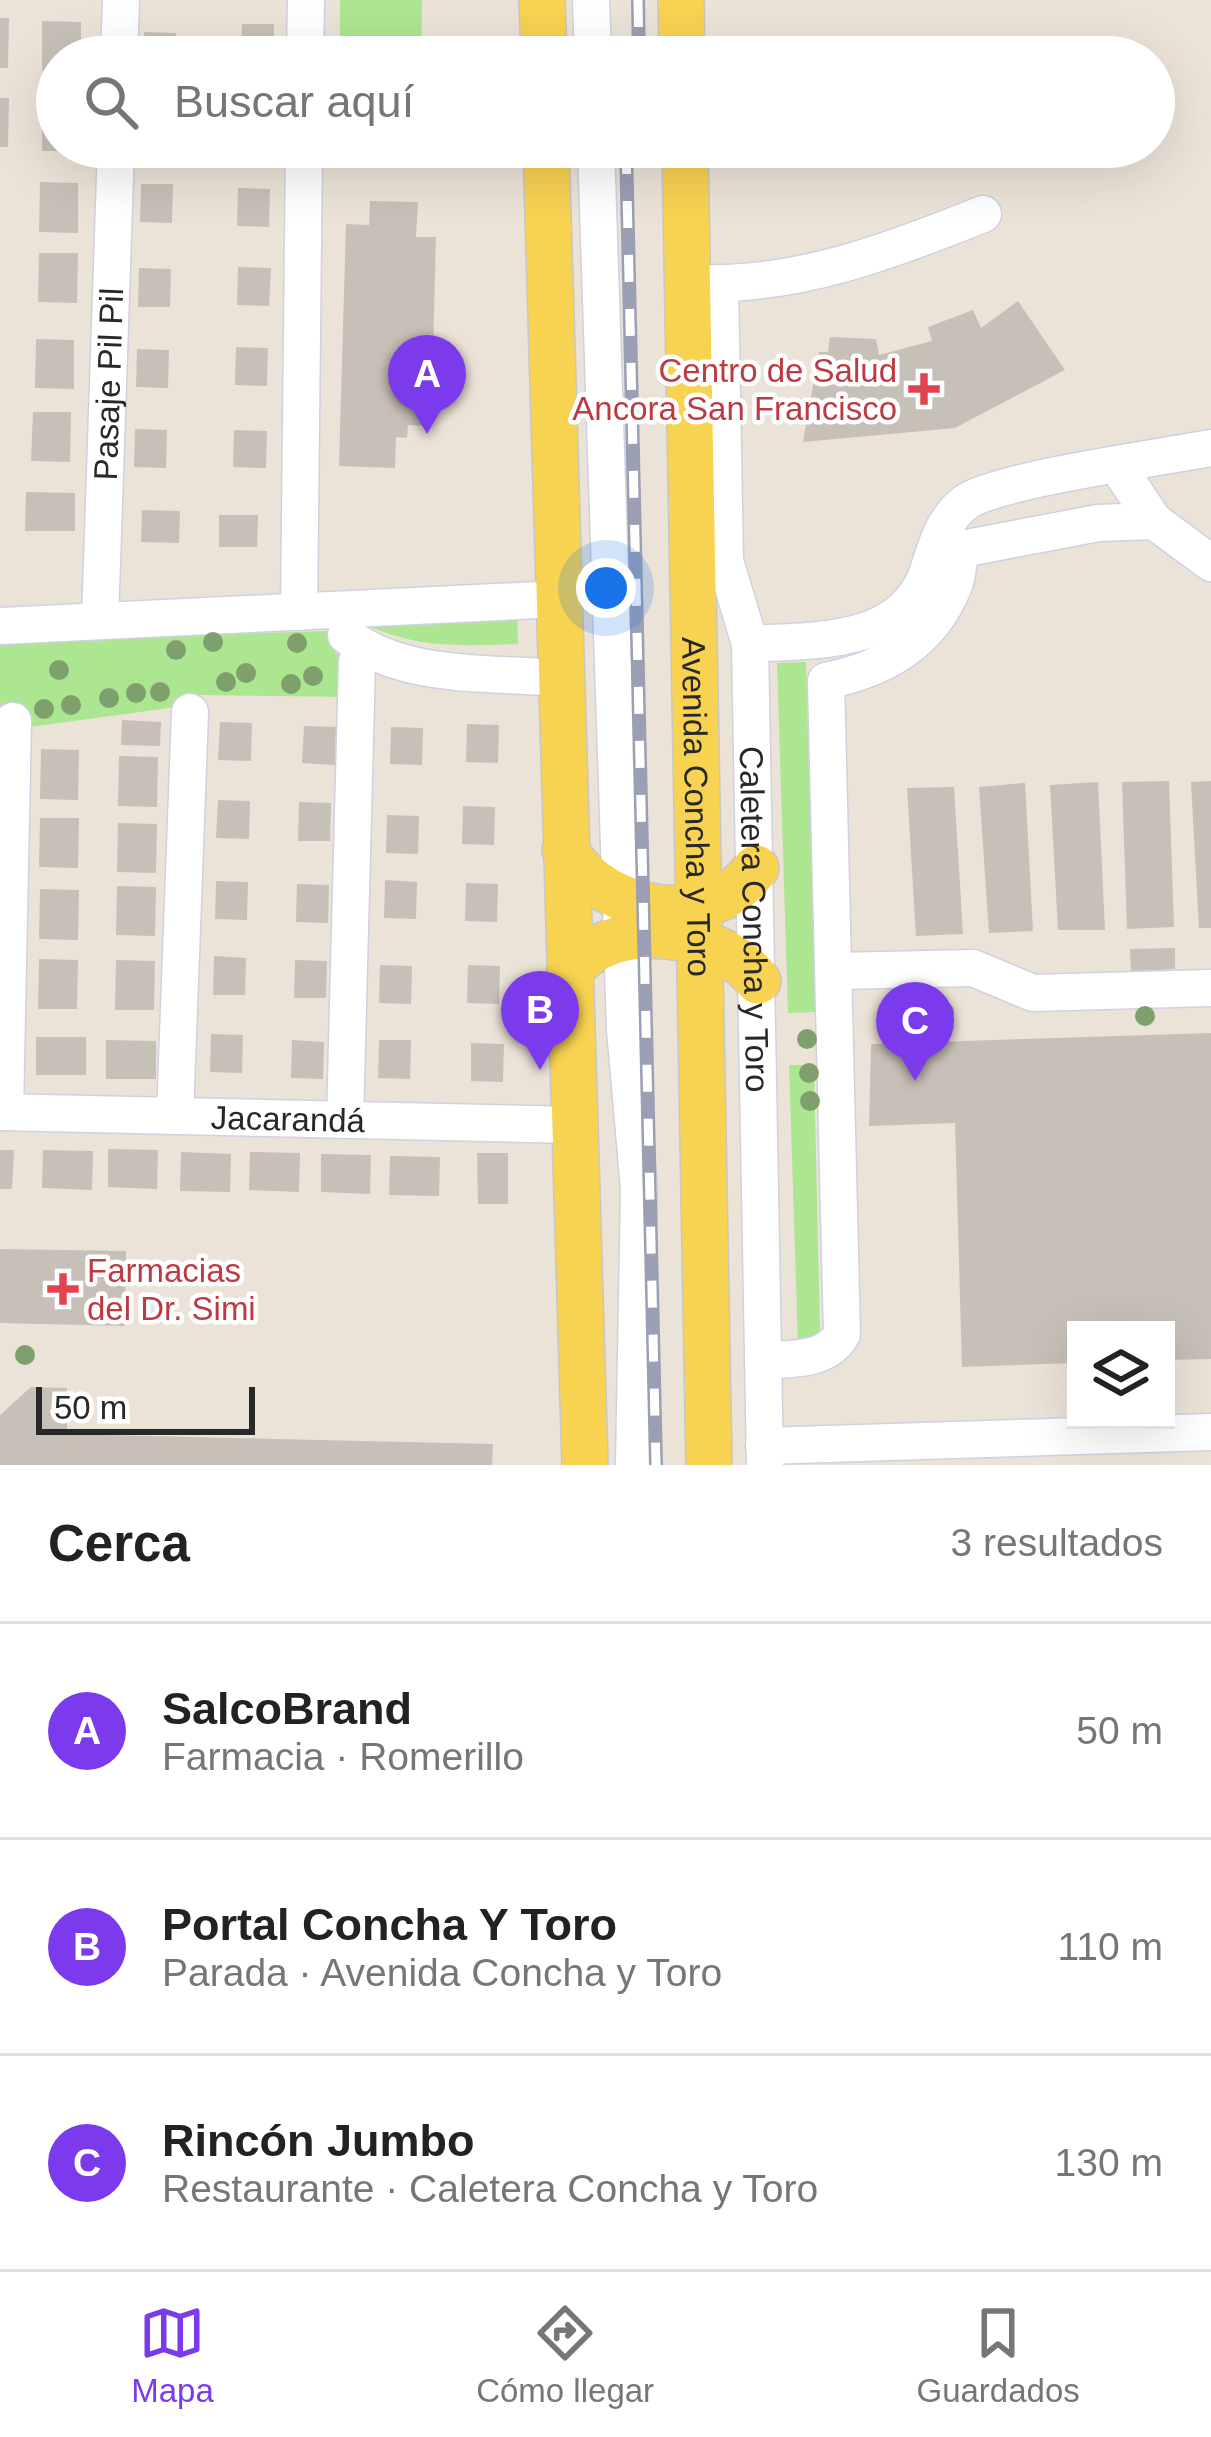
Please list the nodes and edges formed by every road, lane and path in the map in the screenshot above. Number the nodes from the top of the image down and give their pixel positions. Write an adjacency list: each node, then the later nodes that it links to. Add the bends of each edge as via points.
1 (121, 0): 6 (street)
2 (306, 0): 7 (street)
3 (542, 0): 8 (main road)
4 (591, 0): 9 (street)
5 (681, 0): 10 (main road)
6 (120, 36)
7 (305, 36)
8 (543, 36)
9 (592, 36)
10 (682, 36)
11 (115, 168): 29 (street, Pasaje Pil Pil)
12 (304, 168): 28 (street)
13 (547, 168): 27 (main road)
14 (597, 168): 38 (street)
15 (688, 168): 17 (main road, Avenida Concha y Toro)
16 (983, 214): 17 (street, via 815,271)
17 (704, 284): 18 (main road); 21 (main road, Avenida Concha y Toro)
18 (722, 379): 21 (street)
19 (1211, 448): 20 (street)
20 (1118, 467): 22 (street); 23 (street)
21 (702, 476): 25 (main road); 39 (main road, Avenida Concha y Toro)
22 (1026, 484): 24 (street); 31 (street, via 976,496 957,511 912,601 884,625)
23 (1154, 521): 24 (street); 26 (street)
24 (1030, 533): 40 (street, via 962,549 943,610 917,641 864,673 826,681)
25 (725, 561): 31 (street, Caletera Concha y Toro)
26 (1211, 562)
27 (559, 599): 28 (street); 33 (main road)
28 (299, 612): 29 (street); 32 (street)
29 (100, 621): 30 (street)
30 (0, 626)
31 (749, 644): 37 (street, Caletera Concha y Toro)
32 (362, 648): 33 (street, via 417,667); 46 (street)
33 (561, 679): 36 (main road)
34 (190, 712): 45 (street)
35 (14, 721): 44 (street)
36 (566, 850): 38 (main road); 41 (main road)
37 (756, 868): 39 (main road); 42 (street, Caletera Concha y Toro)
38 (621, 920): 39 (main road); 41 (main road); 52 (street, via 639,1189)
39 (701, 924): 42 (main road); 53 (main road, Avenida Concha y Toro)
40 (836, 971): 43 (street, via 973,968 1034,993); 48 (street, via 842,1334 816,1357)
41 (569, 974): 47 (main road)
42 (758, 981): 48 (street, Caletera Concha y Toro)
43 (1211, 988)
44 (3, 1112): 45 (street, Jacarandá)
45 (175, 1116): 46 (street, Jacarandá)
46 (345, 1120): 47 (street, Jacarandá)
47 (573, 1125): 51 (main road)
48 (763, 1361): 50 (street, Caletera Concha y Toro)
49 (1211, 1432): 50 (street)
50 (764, 1455)
51 (585, 1465)
52 (634, 1465)
53 (710, 1465)

